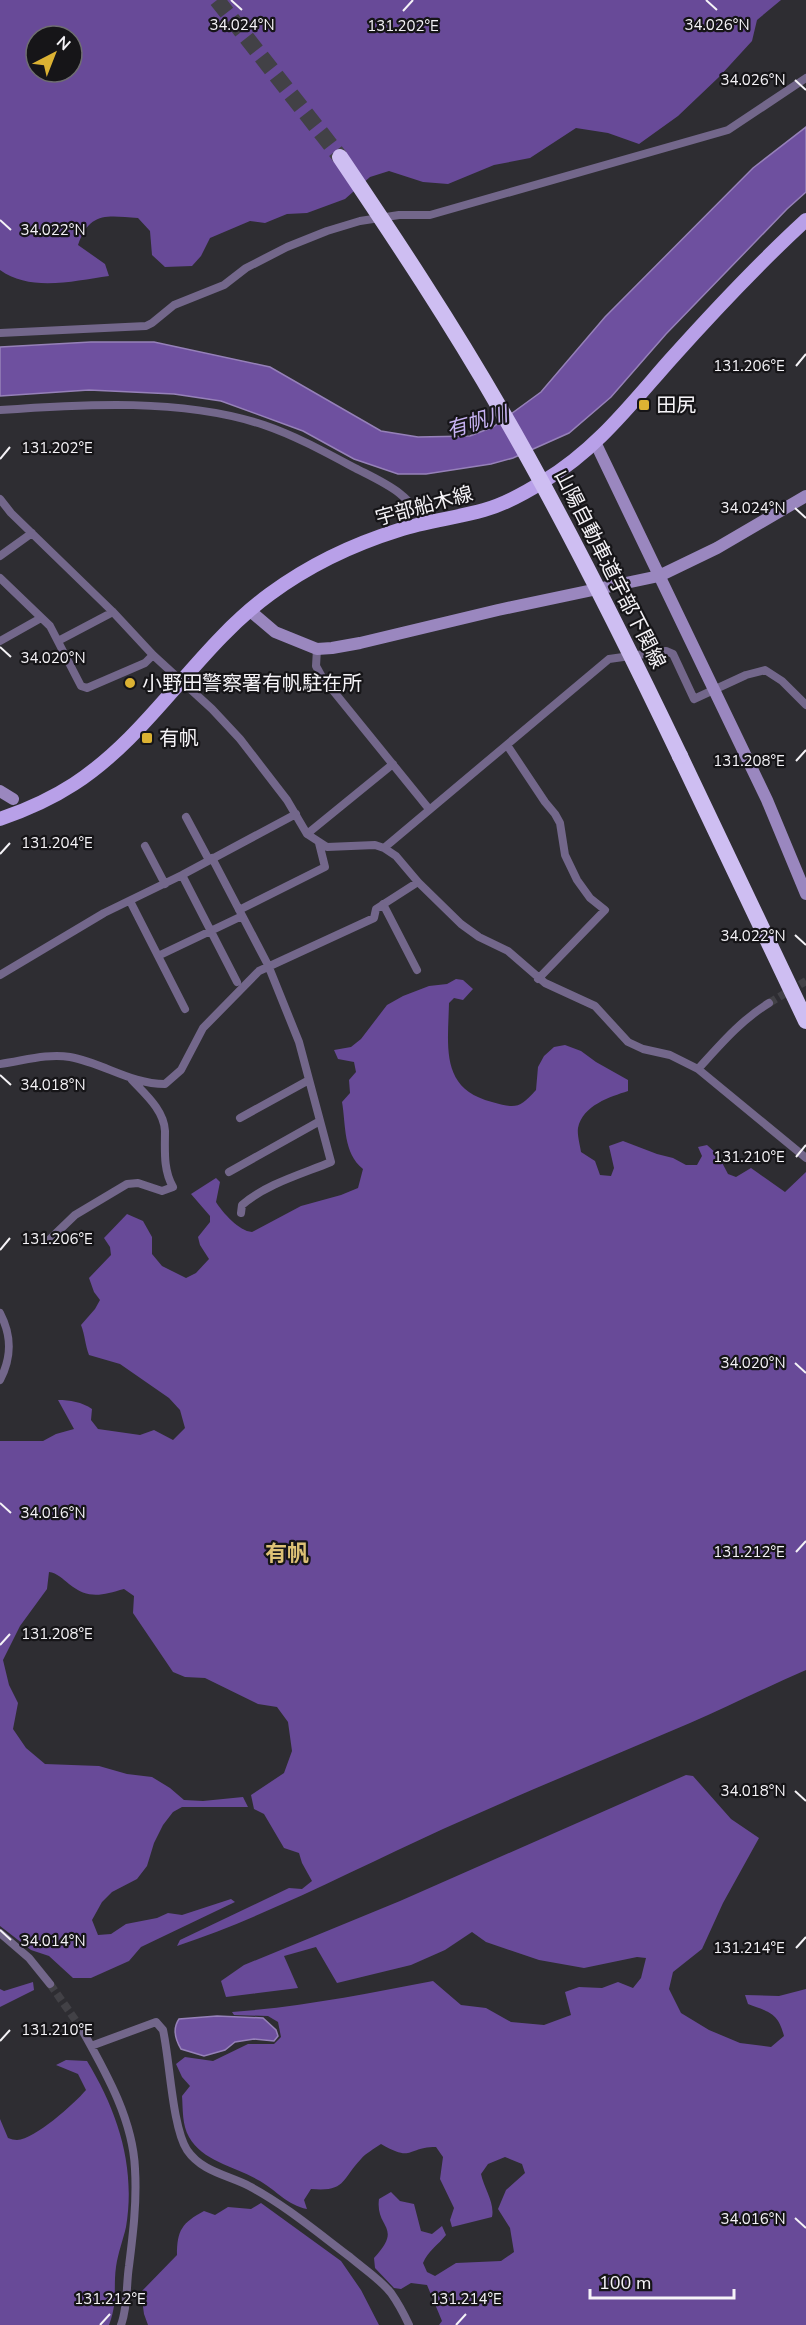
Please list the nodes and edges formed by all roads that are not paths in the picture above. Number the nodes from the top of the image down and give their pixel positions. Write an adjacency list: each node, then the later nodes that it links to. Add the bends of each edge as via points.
1 (806, 78): 4 (street, via 728,130 430,215 360,221 327,231 246,268 224,285 174,305 146,326)
2 (340, 157): 53 (highway, 山陽自動車道宇部下関線, bridge, via 448,321 570,535)
3 (806, 220): 6 (main road, 宇部船木線)
4 (0, 333)
5 (0, 410): 9 (street, via 135,406 228,415 298,438 382,482 406,497)
6 (595, 442): 9 (main road, 宇部船木線, via 560,471 506,502); 12 (street)
7 (806, 496): 12 (street, via 717,548)
8 (0, 499): 10 (street)
9 (423, 524): 14 (main road, 宇部船木線, via 399,529 332,557)
10 (32, 533): 11 (street); 15 (street)
11 (0, 556)
12 (659, 576): 19 (street, via 360,643); 22 (street)
13 (0, 578): 16 (street)
14 (249, 610): 19 (street, via 275,632); 21 (main road, 宇部船木線)
15 (113, 612): 18 (street); 20 (street)
16 (41, 618): 17 (street); 18 (street)
17 (0, 641)
18 (58, 641): 20 (street, via 81,686 87,688 145,663)
19 (317, 649): 25 (street, via 316,666 322,677)
20 (153, 655): 21 (street)
21 (181, 681): 29 (street, via 240,739); 31 (main road, 宇部船木線, via 125,742 92,771 55,796)
22 (715, 691): 23 (street, via 765,670); 24 (street, via 694,699 673,654 666,651 609,659); 40 (street)
23 (806, 705)
24 (507, 745): 28 (street); 49 (street, via 555,814 565,855 577,880 605,910)
25 (393, 764): 28 (street); 32 (street)
26 (0, 791): 27 (street)
27 (13, 799)
28 (429, 809): 35 (street)
29 (296, 814): 32 (street); 36 (street)
30 (186, 817): 36 (street)
31 (0, 819)
32 (307, 834): 33 (street)
33 (319, 843): 35 (street, via 327,847); 43 (street, via 325,867)
34 (144, 846): 39 (street)
35 (384, 848): 38 (street)
36 (210, 859): 37 (street); 43 (street)
37 (182, 876): 39 (street); 44 (street)
38 (418, 882): 42 (street); 49 (street, via 461,924 508,951)
39 (165, 884): 41 (street)
40 (806, 894)
41 (130, 901): 45 (street); 48 (street)
42 (383, 904): 46 (street, via 376,909 374,918); 47 (street)
43 (241, 913): 44 (street); 46 (street)
44 (210, 930): 45 (street); 50 (street)
45 (158, 956): 52 (street)
46 (268, 965): 56 (street, via 203,1028 173,1078 165,1084); 57 (street, via 299,1042)
47 (417, 970)
48 (0, 975)
49 (538, 979): 55 (street, via 595,1006 628,1042 670,1054)
50 (237, 982)
51 (769, 1003): 55 (street, via 734,1030)
52 (185, 1009)
53 (806, 1021)
54 (0, 1064): 56 (street, via 25,1058 69,1057)
55 (698, 1069): 60 (street)
56 (130, 1078): 63 (street, via 154,1103 160,1116 165,1129 167,1174 173,1187 162,1191 138,1183 127,1184 75,1215)
57 (309, 1080): 58 (street); 59 (street)
58 (240, 1118)
59 (321, 1121): 61 (street); 62 (street, via 331,1162 248,1200)
60 (806, 1158)
61 (229, 1172)
62 (241, 1213)
63 (48, 1240)
64 (0, 1313): 65 (street, via 10,1341)
65 (0, 1380)
66 (0, 1933): 67 (street, via 29,1958)
67 (50, 1984)
68 (81, 2028): 69 (street)
69 (91, 2046): 70 (street, via 125,2121 135,2167 135,2215); 71 (street, via 156,2022 163,2030 177,2118 188,2150 198,2162 273,2201 350,2258 390,2292)
70 (121, 2325)
71 (409, 2325)

